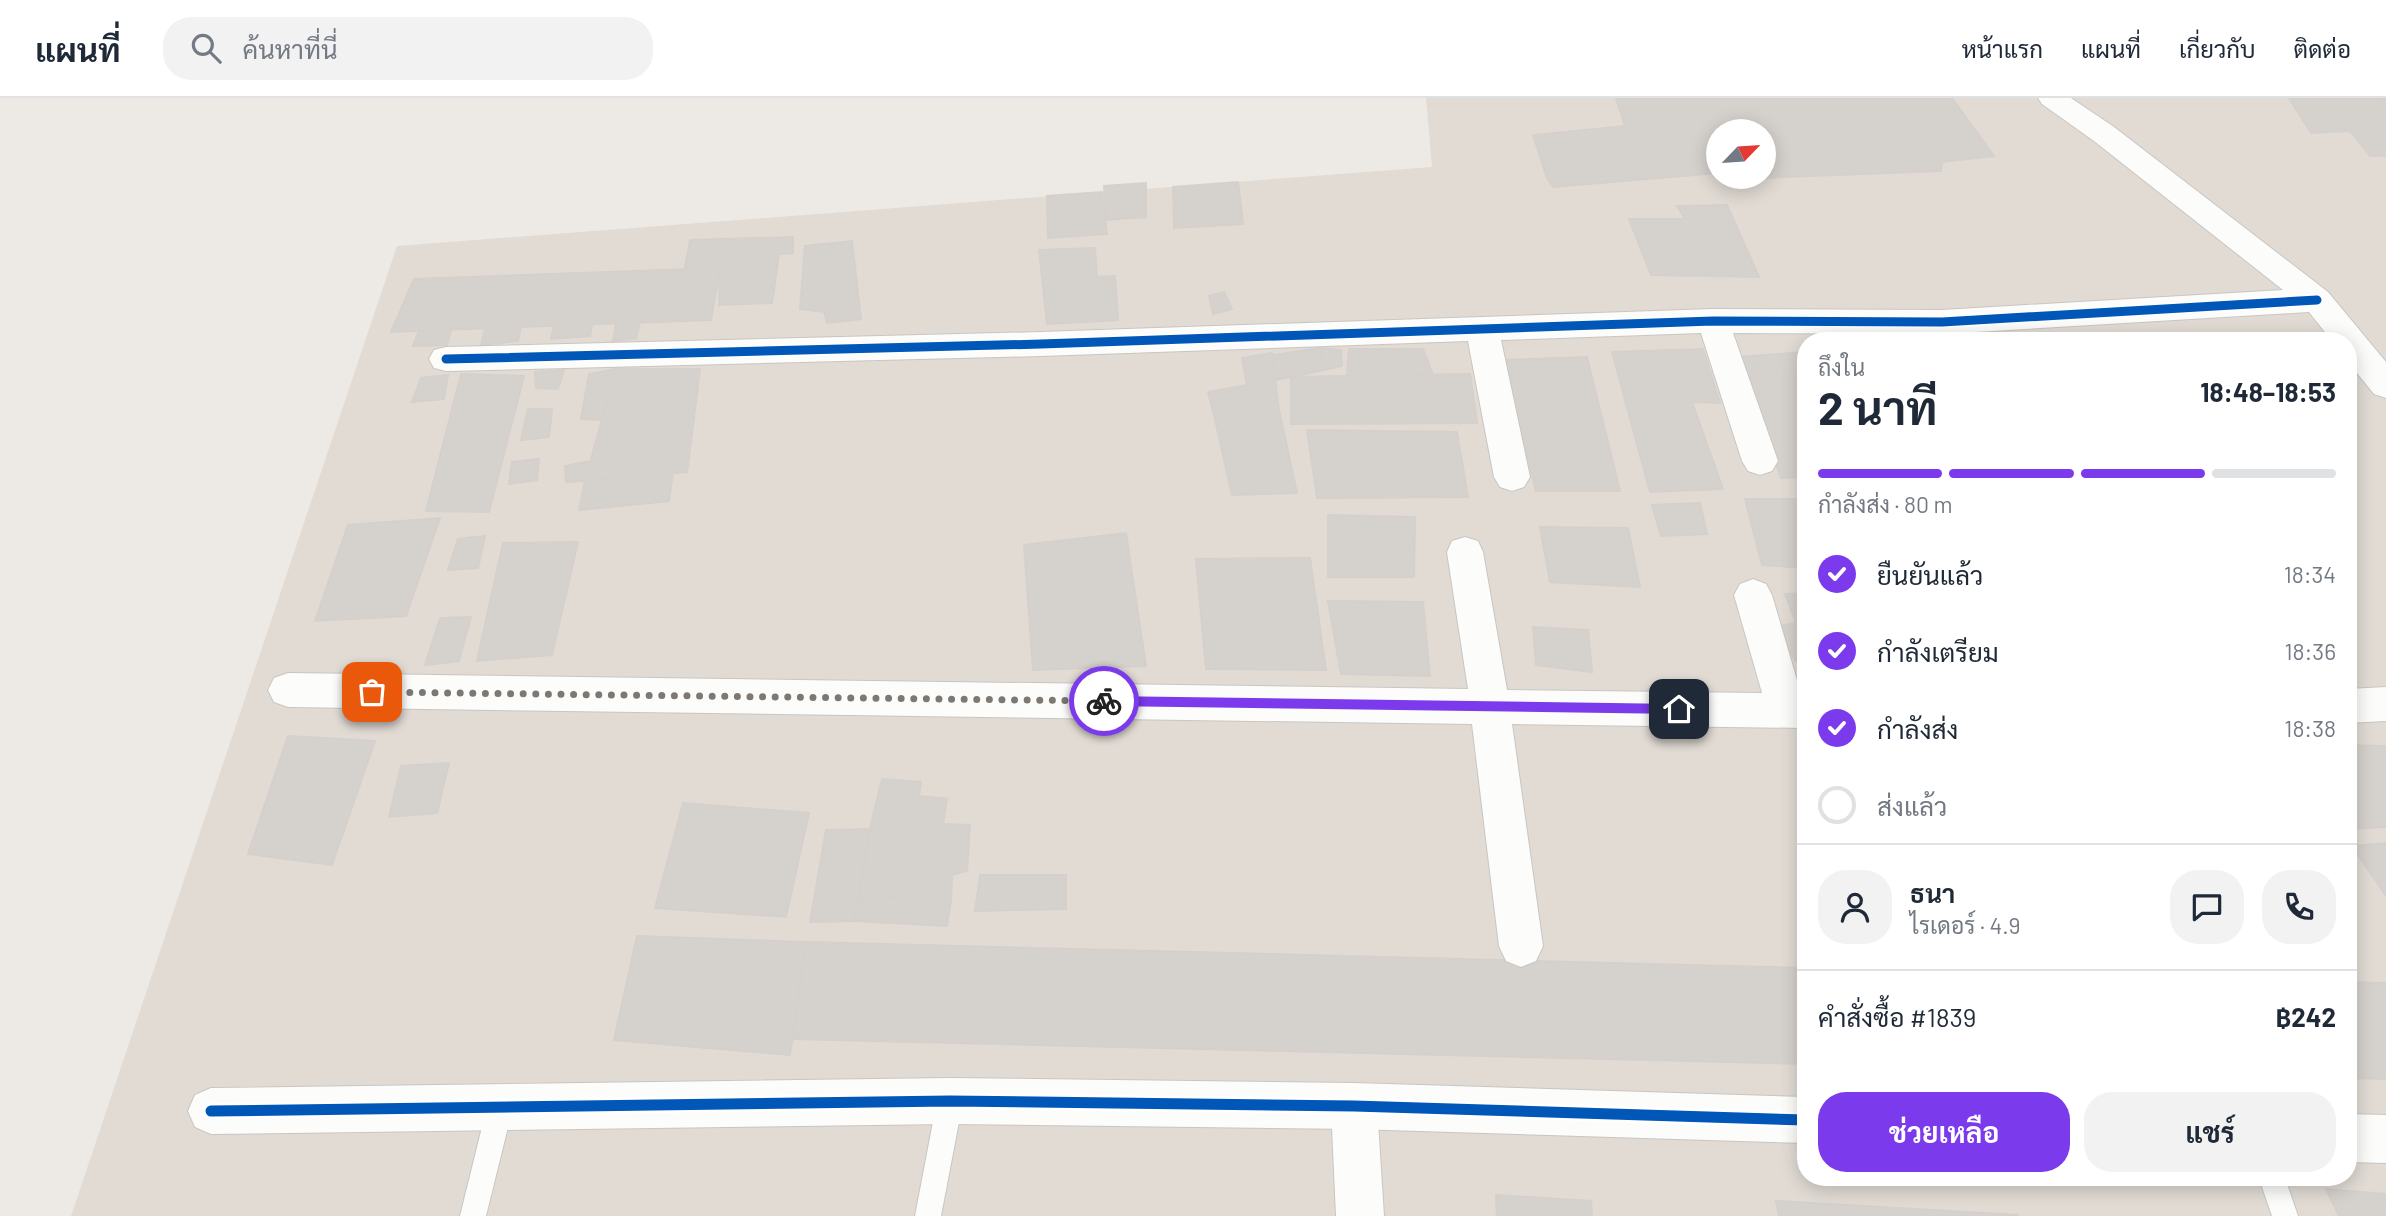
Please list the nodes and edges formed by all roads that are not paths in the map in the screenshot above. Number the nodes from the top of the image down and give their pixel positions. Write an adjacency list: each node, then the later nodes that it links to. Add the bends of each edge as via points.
1 (2052, 98): 2 (street)
2 (2317, 300): 5 (street); 6 (street)
3 (1713, 321): 4 (street); 5 (street); 10 (street)
4 (1482, 330): 8 (street); 11 (street)
5 (1947, 332)
6 (2343, 332)
7 (2357, 349): 9 (street)
8 (446, 359)
9 (2386, 385)
10 (1760, 461)
11 (1512, 477)
12 (1465, 552): 16 (street)
13 (1754, 595): 18 (street)
14 (288, 691): 16 (street)
15 (2386, 704): 17 (street)
16 (1490, 706): 18 (street); 19 (street)
17 (2357, 706)
18 (1796, 711)
19 (1521, 946)
20 (950, 1101): 21 (street); 22 (street); 29 (lane)
21 (1354, 1106): 24 (street); 30 (street)
22 (500, 1107): 23 (street); 28 (lane)
23 (211, 1111)
24 (1797, 1120)
25 (2357, 1138): 26 (street)
26 (2386, 1139)
27 (2275, 1186): 31 (lane)
28 (473, 1216)
29 (928, 1216)
30 (1360, 1216)
31 (2285, 1216)

